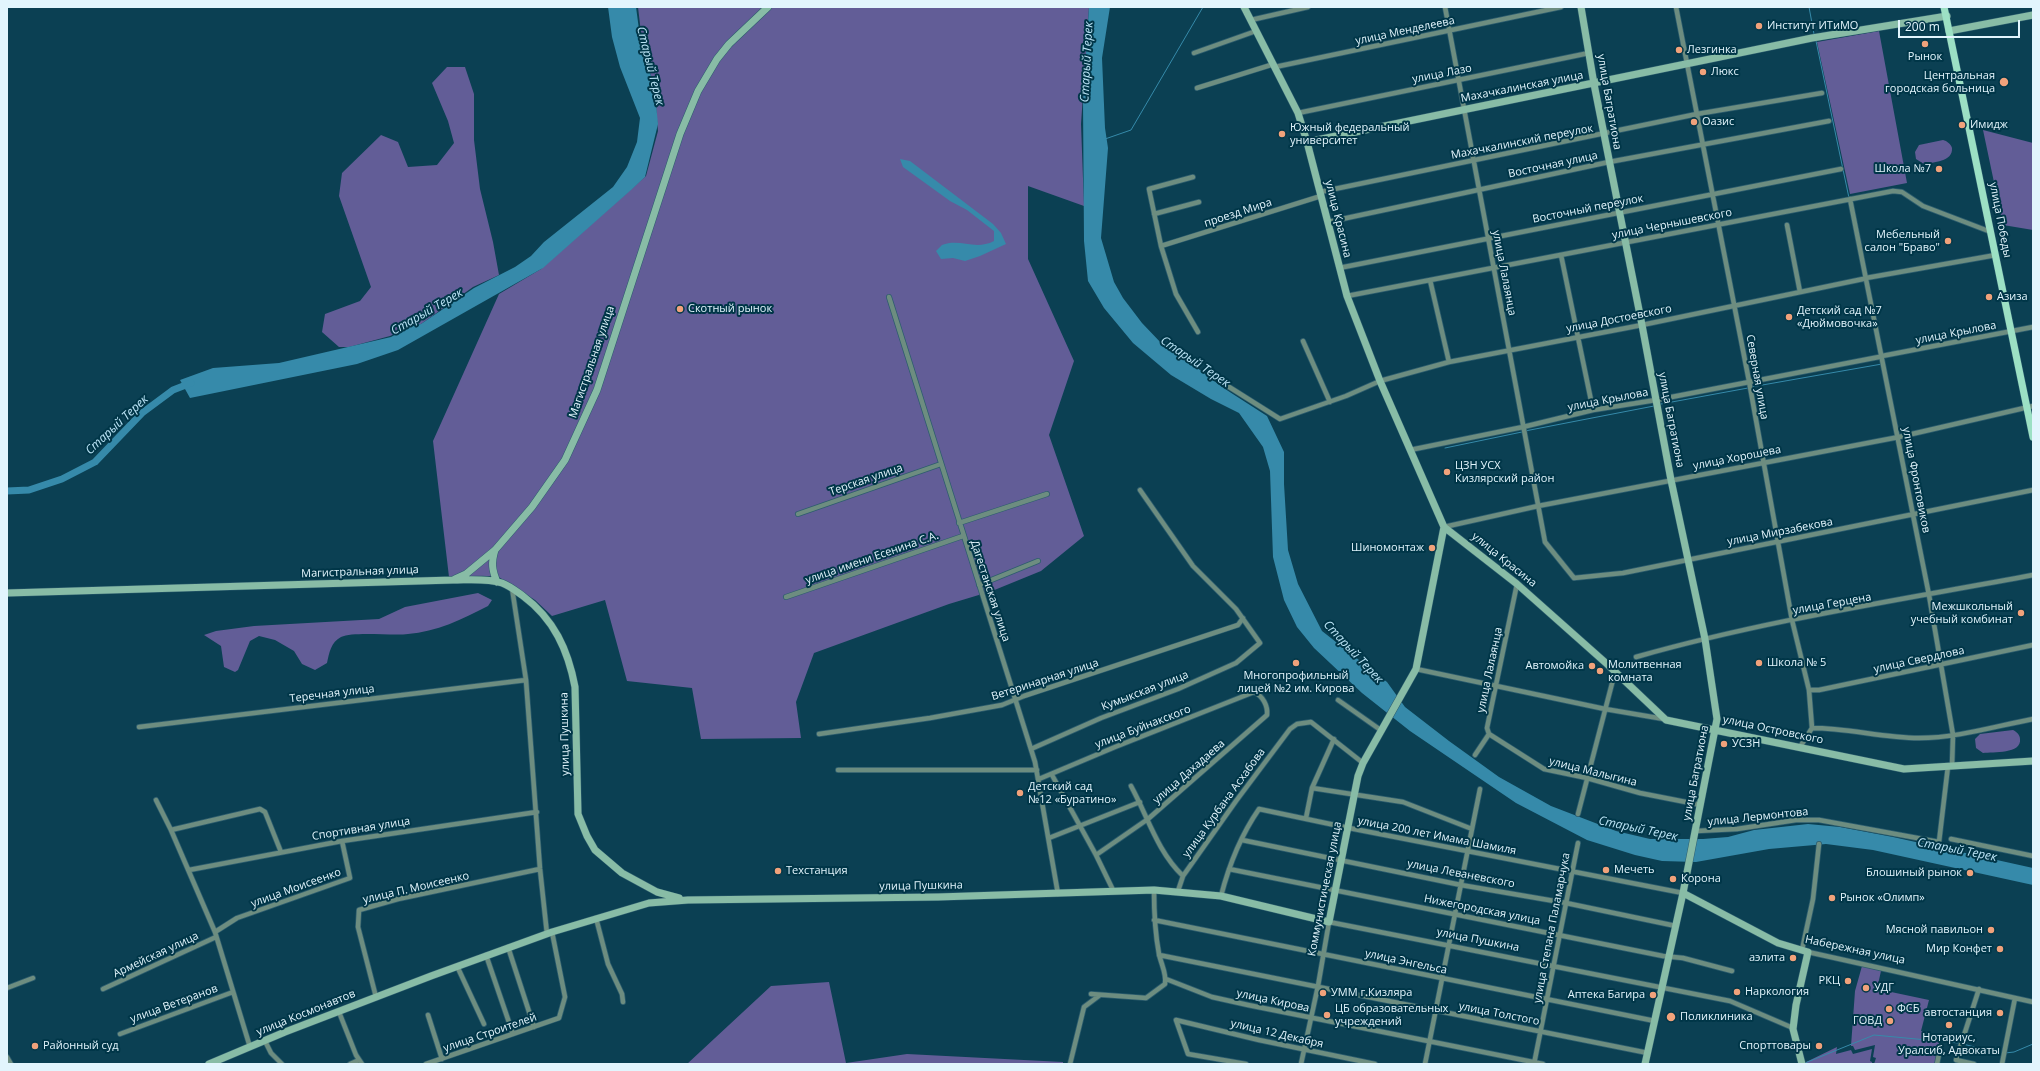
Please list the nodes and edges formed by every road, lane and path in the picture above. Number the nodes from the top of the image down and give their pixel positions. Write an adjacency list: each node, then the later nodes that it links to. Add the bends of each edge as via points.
1 (768, 7): 93 (street, Магистральная улица, via 728,44 698,91 680,134 596,390 580,428 565,460 549,484)
2 (1244, 7): 11 (street, улица Красина)
3 (1308, 7): 11 (street)
4 (1445, 7): 12 (street, улица Лалаянца)
5 (1561, 7): 12 (street, улица Менделеева)
6 (1581, 7): 16 (street, улица Багратиона)
7 (1676, 7): 17 (street, Северная улица)
8 (1945, 7): 10 (main road, улица Победы)
9 (2033, 15): 14 (street)
10 (1947, 16): 14 (main road, улица Победы); 17 (street, Махачкалинская улица, via 1815,37)
11 (1251, 20): 13 (street, улица Красина)
12 (1449, 30): 18 (street, улица Менделеева); 19 (street, улица Лалаянца)
13 (1256, 31): 15 (street); 18 (street, улица Красина)
14 (1949, 31): 44 (main road, улица Победы)
15 (1194, 53)
16 (1589, 53): 19 (street, улица Лазо); 20 (street, улица Багратиона)
17 (1688, 64): 20 (street, Махачкалинская улица); 25 (street, Северная улица)
18 (1275, 65): 21 (street); 24 (street, улица Красина)
19 (1458, 80): 23 (street, улица Лалаянца); 24 (street, улица Лазо)
20 (1594, 84): 23 (street, Махачкалинская улица); 27 (street, улица Багратиона)
21 (1197, 88)
22 (1822, 93): 25 (street, Махачкалинский переулок)
23 (1464, 110): 28 (street, Махачкалинская улица); 30 (street, улица Лалаянца)
24 (1298, 113): 28 (street, улица Красина)
25 (1697, 114): 27 (street, Махачкалинский переулок); 29 (street, Северная улица)
26 (1829, 121): 29 (street, Восточная улица)
27 (1604, 134): 30 (street, Махачкалинский переулок); 31 (street, улица Багратиона)
28 (1307, 142): 36 (street, улица Красина)
29 (1703, 145): 31 (street, Восточная улица); 35 (street, Северная улица)
30 (1474, 161): 34 (street, улица Лалаянца); 36 (street, Махачкалинский переулок)
31 (1609, 162): 34 (street, Восточная улица); 39 (street, улица Багратиона)
32 (1842, 169): 35 (street, Восточный переулок)
33 (1193, 177): 40 (street, via 1149,189)
34 (1479, 191): 41 (street, Восточная улица); 45 (street, улица Лалаянца)
35 (1712, 193): 39 (street, Восточный переулок); 42 (street, Северная улица)
36 (1321, 194): 41 (street, улица Красина); 47 (street, проезд Мира)
37 (1850, 199): 42 (street, улица Чернышевского); 44 (street, улица Чернышевского, via 1893,191 1902,192 1923,206); 52 (street, улица Фронтовиков)
38 (1199, 202): 40 (street)
39 (1618, 212): 45 (street, Восточный переулок); 46 (street, улица Багратиона)
40 (1154, 214): 47 (street)
41 (1328, 222): 50 (street, улица Красина)
42 (1719, 224): 46 (street, улица Чернышевского); 57 (street, Северная улица)
43 (1787, 225): 54 (street)
44 (1992, 233): 49 (main road, улица Победы); 61 (main road, улица Победы)
45 (1488, 239): 50 (street, Восточный переулок); 51 (street, улица Лалаянца)
46 (1625, 242): 48 (street, улица Чернышевского); 58 (street, улица Багратиона)
47 (1160, 246): 60 (street, via 1176,294)
48 (1561, 254): 51 (street, улица Чернышевского); 62 (street)
49 (1996, 255): 52 (street, улица Достоевского); 61 (main road, улица Победы)
50 (1339, 268): 55 (street, улица Красина)
51 (1493, 268): 53 (street, улица Чернышевского); 64 (street, улица Лалаянца)
52 (1865, 279): 54 (street, улица Достоевского); 65 (street, улица Фронтовиков)
53 (1430, 280): 55 (street, улица Чернышевского); 66 (street)
54 (1800, 292): 57 (street, улица Достоевского)
55 (1347, 296): 67 (street, улица Красина)
56 (889, 297): 80 (street, Дагестанская улица)
57 (1735, 305): 58 (street, улица Достоевского); 68 (street, Северная улица)
58 (1642, 325): 62 (street, улица Достоевского); 70 (street, улица Багратиона)
59 (2033, 327): 61 (street, улица Крылова)
60 (1198, 332)
61 (2012, 332): 65 (street, улица Крылова); 72 (main road, улица Победы)
62 (1577, 337): 64 (street, улица Достоевского); 73 (street)
63 (1302, 341): 71 (street)
64 (1509, 350): 66 (street, улица Достоевского); 74 (street, улица Лалаянца)
65 (1881, 356): 68 (street, улица Крылова); 76 (street, улица Фронтовиков)
66 (1449, 362): 67 (street, улица Достоевского)
67 (1380, 381): 71 (street); 78 (street, улица Красина)
68 (1749, 381): 70 (street, улица Крылова); 79 (street, Северная улица)
69 (1226, 384): 71 (street, via 1280,419)
70 (1656, 400): 73 (street, улица Крылова); 81 (street, улица Багратиона)
71 (1330, 402)
72 (2029, 407): 75 (main road, улица Победы); 76 (street, улица Хорошева); 77 (main road, улица Победы)
73 (1593, 410): 74 (street, улица Крылова)
74 (1523, 427): 78 (street, улица Крылова); 85 (street, улица Лалаянца)
75 (2033, 433)
76 (1899, 437): 79 (street, улица Хорошева); 87 (street, улица Фронтовиков)
77 (2033, 437)
78 (1410, 450): 89 (street, улица Красина)
79 (1763, 462): 81 (street, улица Хорошева); 91 (street, Северная улица)
80 (941, 464): 86 (street, Терская улица); 88 (street, Дагестанская улица)
81 (1671, 480): 85 (street, улица Хорошева); 94 (street, улица Багратиона)
82 (1140, 490): 105 (street, via 1193,566)
83 (2033, 490): 87 (street, улица Мирзабекова)
84 (1047, 494): 88 (street)
85 (1538, 506): 89 (street, улица Хорошева); 92 (street, улица Лалаянца)
86 (798, 514)
87 (1914, 516): 91 (street, улица Мирзабекова); 103 (street, улица Фронтовиков)
88 (959, 524): 90 (street, Дагестанская улица)
89 (1444, 526): 99 (street, улица Красина); 111 (street)
90 (963, 536): 100 (street, Дагестанская улица); 104 (street, улица имени Есенина С.А.)
91 (1778, 540): 94 (street, улица Мирзабекова); 106 (street, Северная улица)
92 (1545, 542): 94 (street, улица Мирзабекова, via 1574,578)
93 (495, 550): 97 (street, Магистральная улица, via 466,574); 98 (street, via 492,570)
94 (1688, 560): 107 (street, улица Багратиона)
95 (1038, 562): 100 (street)
96 (2033, 575): 103 (street, улица Герцена)
97 (453, 580): 98 (street, улица Пушкина); 102 (street, Магистральная улица)
98 (497, 582): 101 (street, улица Пушкина)
99 (1517, 584): 112 (street, улица Красина); 114 (street, улица Лалаянца)
100 (979, 585): 117 (street, Дагестанская улица)
101 (512, 588): 113 (street); 182 (street, улица Пушкина, via 548,618 573,675 578,814 586,836 595,850 622,873 657,892)
102 (7, 593)
103 (1929, 595): 106 (street, улица Герцена); 110 (street, улица Фронтовиков)
104 (786, 597)
105 (1243, 618): 117 (street, Ветеринарная улица, via 1238,625); 131 (street, Кумыкская улица, via 1260,643 1236,664)
106 (1792, 620): 107 (street, улица Герцена); 115 (street, Северная улица)
107 (1705, 639): 109 (street, улица Герцена); 125 (street, улица Багратиона, via 1718,719)
108 (2033, 645): 110 (street, улица Свердлова)
109 (1636, 657)
110 (1942, 665): 115 (street, улица Свердлова); 128 (street, улица Фронтовиков)
111 (1416, 669): 114 (street, улица Островского); 123 (street, Коммунистическая улица)
112 (1615, 672): 119 (street); 121 (street, улица Красина)
113 (526, 680): 122 (street, Теречная улица); 148 (street)
114 (1496, 687): 119 (street, улица Островского); 127 (street, улица Лалаянца, via 1487,728)
115 (1809, 690): 124 (street, Северная улица)
116 (1254, 692): 138 (street, улица Буйнакского); 151 (street, улица Дахадаева, via 1260,694 1268,708 1267,715)
117 (1016, 700): 126 (street, Ветеринарная улица, via 1002,706); 131 (street, Дагестанская улица)
118 (1338, 700): 123 (street)
119 (1605, 709): 121 (street, улица Островского); 139 (street)
120 (2033, 719): 128 (street, улица Островского)
121 (1666, 720): 125 (street, улица Островского)
122 (139, 727)
123 (1384, 728): 134 (street, Коммунистическая улица)
124 (1812, 728): 128 (street, улица Островского, via 1884,737 1920,738); 130 (street)
125 (1716, 730): 130 (street, улица Островского); 147 (street, улица Багратиона)
126 (820, 734)
127 (1489, 734): 132 (street); 139 (street, улица Малыгина, via 1544,769)
128 (1953, 735): 135 (street, улица Фронтовиков)
129 (1334, 739): 134 (street); 142 (street); 173 (street, улица Курбана Асхабова, via 1311,722 1297,724 1290,729)
130 (1800, 747): 135 (street, улица Островского, via 1892,768)
131 (1031, 749): 137 (street, Дагестанская улица)
132 (1475, 755)
133 (2033, 761): 135 (street, улица Островского)
134 (1363, 763): 144 (street, Коммунистическая улица)
135 (1950, 766): 161 (street, улица Фронтовиков)
136 (838, 770): 137 (street)
137 (1037, 770): 140 (street, Дагестанская улица)
138 (1052, 775): 140 (street, улица Буйнакского); 152 (street)
139 (1587, 778): 147 (street, улица Малыгина, via 1640,793); 149 (street)
140 (1039, 779): 157 (street, Дагестанская улица)
141 (1131, 786): 146 (street)
142 (1312, 788): 144 (street); 150 (street)
143 (1480, 789): 154 (street)
144 (1355, 794): 153 (street, Коммунистическая улица); 154 (street, via 1403,802)
145 (156, 800): 155 (street, улица Космонавтов)
146 (1140, 802): 151 (street); 152 (street)
147 (1701, 805): 156 (street, улица Багратиона)
148 (537, 812): 160 (street, Спортивная улица); 170 (street)
149 (1578, 814)
150 (1306, 818): 153 (street, улица 200 лет Имама Шамиля); 159 (street, улица 200 лет Имама Шамиля, via 1259,808)
151 (1148, 819): 166 (street, улица Дахадаева); 173 (street, via 1158,843 1174,868)
152 (1080, 826): 157 (street); 166 (street)
153 (1348, 828): 164 (street, улица 200 лет Имама Шамиля); 168 (street, Коммунистическая улица)
154 (1472, 829): 164 (street)
155 (171, 830): 165 (street, via 260,809 265,812); 171 (street, улица Космонавтов)
156 (1695, 834): 161 (street, улица Лермонтова, via 1796,820 1819,820); 179 (street, улица Багратиона)
157 (1049, 838): 180 (street, Дагестанская улица)
158 (1951, 839): 167 (street)
159 (1242, 840): 168 (street, улица Леваневского); 169 (street, улица 200 лет Имама Шамиля)
160 (342, 841): 165 (street, Спортивная улица); 192 (street, улица Моисеенко, via 350,878 237,918)
161 (1939, 842)
162 (1578, 843): 172 (street, улица Степана Паламарчука)
163 (1819, 844): 195 (street)
164 (1468, 851): 172 (street, улица 200 лет Имама Шамиля); 174 (street)
165 (281, 852): 171 (street, Спортивная улица)
166 (1096, 855): 175 (street)
167 (2033, 856)
168 (1343, 859): 174 (street, улица Леваневского); 178 (street, Коммунистическая улица)
169 (1228, 868): 178 (street, Нижегородская улица); 181 (street, улица 200 лет Имама Шамиля)
170 (540, 869): 190 (street); 214 (street, улица П. Моисеенко, via 398,899 360,910 358,927)
171 (189, 870): 192 (street, улица Космонавтов)
172 (1572, 871): 179 (street, улица 200 лет Имама Шамиля); 184 (street, улица Степана Паламарчука)
173 (1183, 876): 177 (street, улица Курбана Асхабова)
174 (1461, 885): 184 (street, улица Леваневского); 185 (street)
175 (1112, 890): 176 (street, улица Пушкина); 180 (street, улица Пушкина)
176 (1154, 890): 177 (street, улица Пушкина); 187 (street)
177 (1178, 891): 181 (street, улица Пушкина)
178 (1336, 891): 185 (street, Нижегородская улица); 188 (street, Коммунистическая улица)
179 (1683, 893): 189 (street); 195 (street, Набережная улица, via 1778,943)
180 (1058, 894): 182 (street, улица Пушкина)
181 (1221, 896): 188 (street, улица Пушкина)
182 (688, 900): 183 (street, улица Пушкина)
183 (649, 903): 186 (street, улица Космонавтов)
184 (1566, 903): 189 (street, улица Леваневского); 191 (street, улица Степана Паламарчука)
185 (1456, 915): 191 (street, Нижегородская улица); 193 (street)
186 (596, 918): 190 (street, улица Космонавтов); 217 (street, via 608,964 622,994)
187 (1154, 920): 196 (street, улица Энгельса); 198 (street)
188 (1329, 922): 193 (street, улица Пушкина); 196 (street, Коммунистическая улица)
189 (1676, 926): 199 (street)
190 (549, 933): 194 (street, улица Космонавтов); 225 (street, улица Строителей, via 565,997 559,1018)
191 (1560, 934): 199 (street, Нижегородская улица); 201 (street, улица Степана Паламарчука)
192 (216, 935): 209 (street, Армейская улица); 211 (street, улица Космонавтов)
193 (1449, 946): 201 (street, улица Пушкина); 205 (street)
194 (508, 947): 197 (street, улица Космонавтов); 225 (street)
195 (1805, 951): 210 (street, Набережная улица); 226 (street)
196 (1323, 954): 205 (street, улица Энгельса); 206 (street, Коммунистическая улица)
197 (486, 955): 200 (street, улица Космонавтов); 229 (street)
198 (1159, 955): 204 (street); 206 (street, улица Толстого)
199 (1669, 957): 202 (street, Нижегородская улица, via 1683,958); 208 (street)
200 (457, 966): 214 (street, улица Космонавтов); 224 (street)
201 (1554, 966): 208 (street, улица Пушкина); 216 (street, улица Степана Паламарчука)
202 (1732, 971)
203 (33, 978): 207 (street)
204 (1166, 979): 213 (street, via 1165,984 1146,998); 222 (street, улица Кирова, via 1212,997)
205 (1442, 979): 216 (street, улица Энгельса); 219 (street)
206 (1318, 986): 219 (street, улица Толстого); 222 (street, Коммунистическая улица)
207 (7, 988)
208 (1662, 988): 223 (street); 226 (street, улица Пушкина, via 1730,1001)
209 (103, 989)
210 (1979, 989): 215 (street, Набережная улица); 254 (street, via 1956,1060)
211 (233, 992): 228 (street, улица Ветеранов); 232 (street, улица Космонавтов)
212 (1092, 994): 213 (street)
213 (1100, 995): 245 (street, via 1084,1007)
214 (376, 997): 220 (street, улица Космонавтов)
215 (2015, 998): 218 (street, Набережная улица); 255 (street)
216 (1547, 999): 223 (street, улица Энгельса); 227 (street, улица Степана Паламарчука)
217 (623, 1002)
218 (2033, 1002)
219 (1436, 1010): 227 (street, улица Толстого); 231 (street)
220 (339, 1012): 230 (street, улица Космонавтов); 238 (street)
221 (428, 1015): 237 (street)
222 (1310, 1019): 231 (street, улица Кирова); 234 (street, Коммунистическая улица)
223 (1655, 1021): 235 (street)
224 (484, 1024)
225 (534, 1027): 229 (street, улица Строителей)
226 (1793, 1028): 252 (street)
227 (1541, 1031): 235 (street, улица Толстого); 239 (street, улица Степана Паламарчука)
228 (120, 1034)
229 (513, 1034): 237 (street, улица Строителей)
230 (265, 1041): 232 (street, улица Космонавтов); 242 (street, via 271,1053)
231 (1430, 1041): 239 (street, улица Кирова); 249 (street)
232 (250, 1048): 241 (street)
233 (1940, 1049): 253 (street)
234 (1304, 1050): 246 (street, улица 12 Декабря, via 1176,1020 1188,1054); 247 (street, Коммунистическая улица); 248 (street, улица 12 Декабря)
235 (1648, 1053): 251 (street)
236 (7, 1057): 240 (street)
237 (442, 1058): 244 (street, улица Строителей)
238 (361, 1062): 243 (street)
239 (1534, 1063): 250 (street, улица Кирова)
240 (8, 1064)
241 (209, 1064)
242 (282, 1064)
243 (350, 1064)
244 (426, 1064)
245 (1070, 1064)
246 (1246, 1064)
247 (1301, 1064)
248 (1375, 1064)
249 (1425, 1064)
250 (1543, 1064)
251 (1645, 1064)
252 (1802, 1064)
253 (1937, 1064)
254 (1974, 1064)
255 (2002, 1064)

